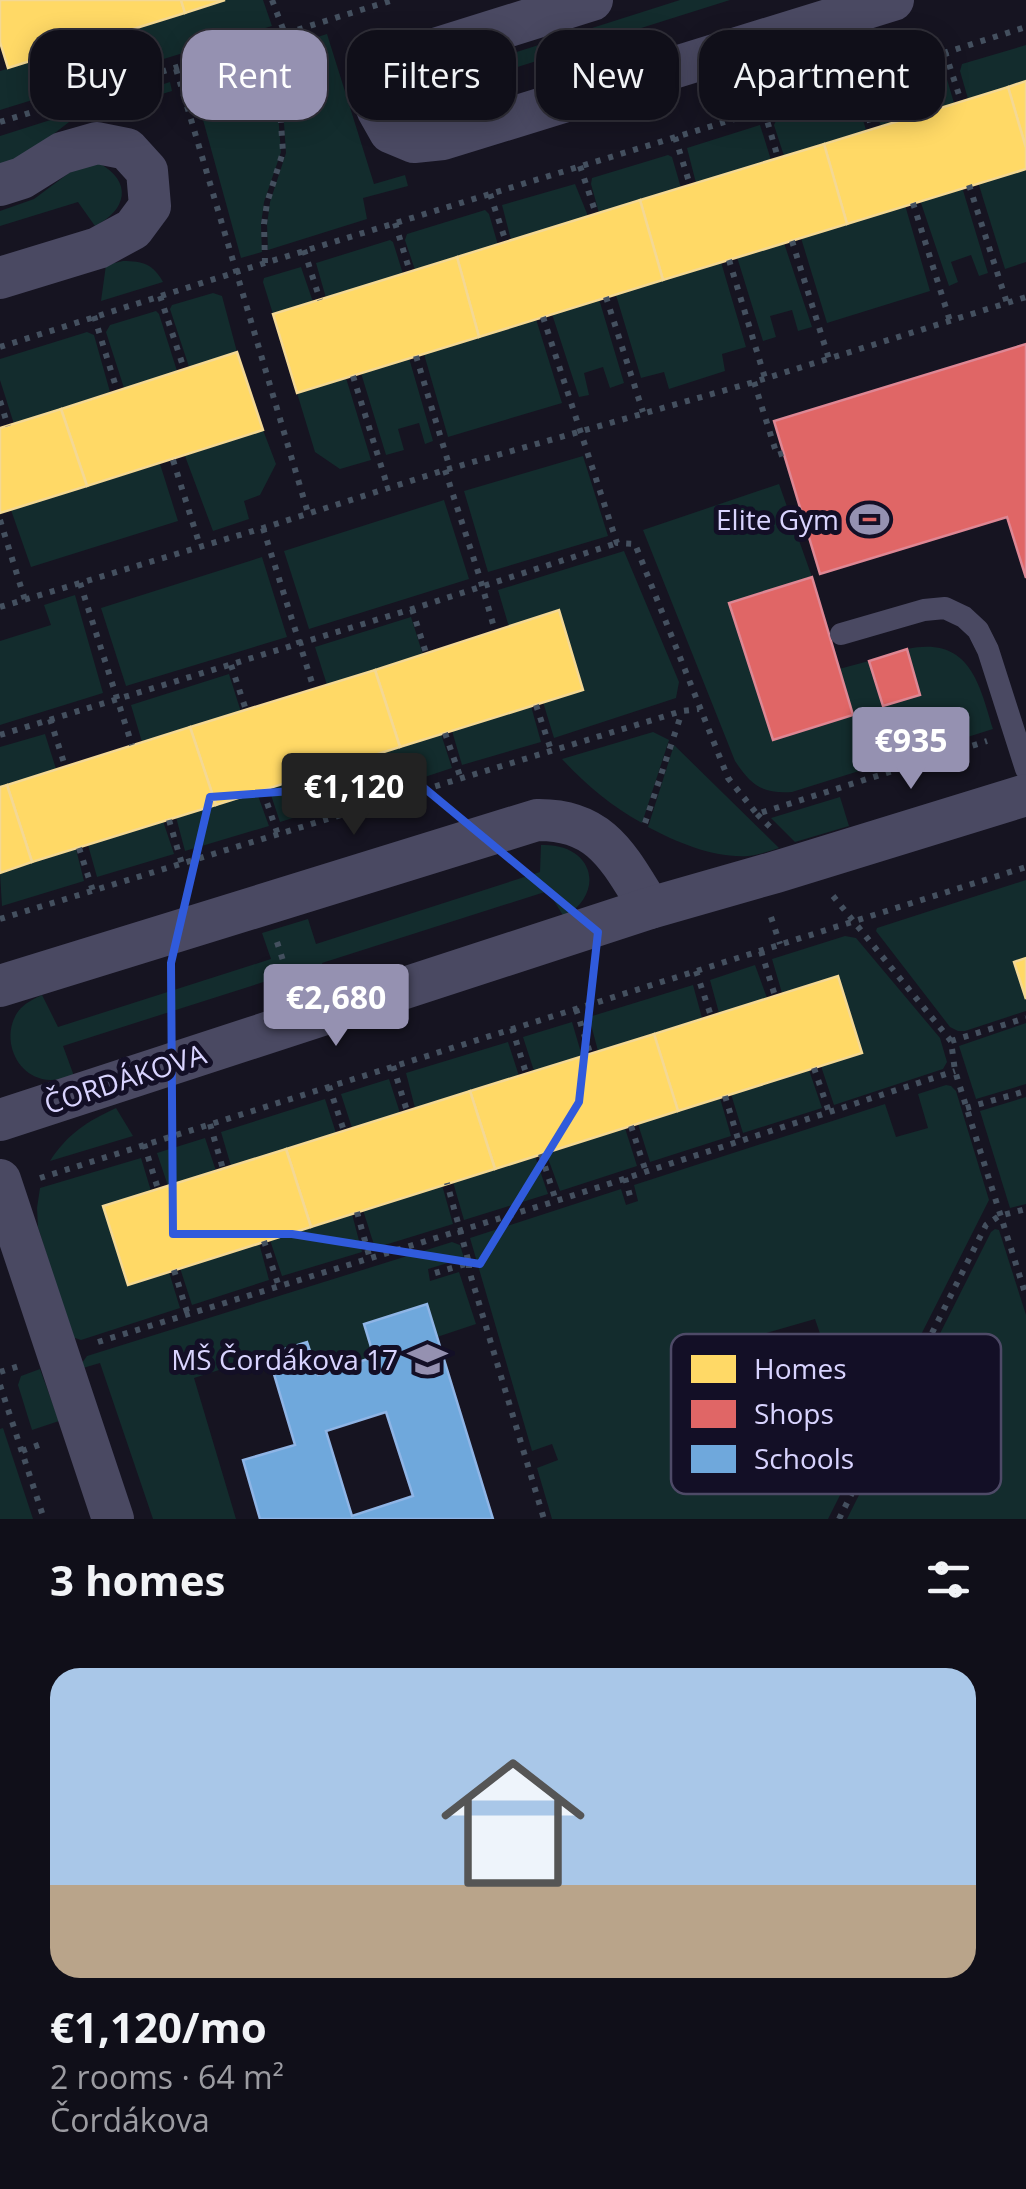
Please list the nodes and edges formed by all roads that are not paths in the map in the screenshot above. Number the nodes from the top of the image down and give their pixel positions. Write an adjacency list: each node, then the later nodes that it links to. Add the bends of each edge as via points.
1 (592, 0): 2 (street, via 395,66 378,85 377,109 390,132 414,142 443,139)
2 (892, 0)
3 (0, 185): 4 (street, via 97,143 127,149 147,170 150,206 133,229 98,248)
4 (0, 278)
5 (841, 634): 6 (lane, via 924,610 945,608 964,617 988,650)
6 (1026, 769)
7 (1026, 794): 8 (street, ČORDÁKOVA, via 804,863)
8 (639, 891): 9 (street, via 591,831 537,820); 10 (street, ČORDÁKOVA, via 303,1022)
9 (0, 986)
10 (0, 1120)
11 (2, 1185): 12 (street)
12 (113, 1519)

